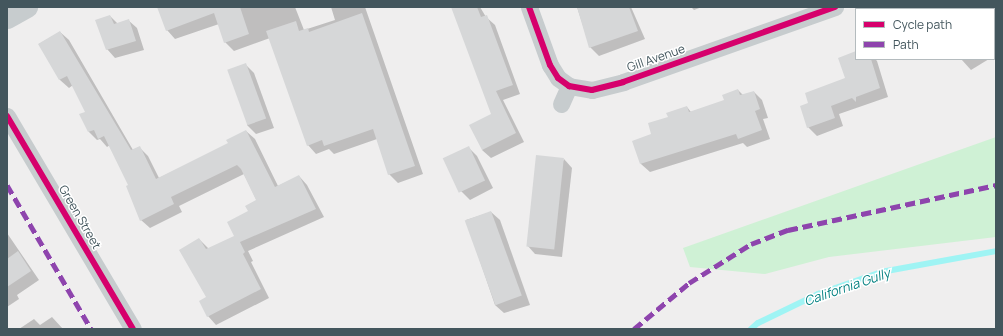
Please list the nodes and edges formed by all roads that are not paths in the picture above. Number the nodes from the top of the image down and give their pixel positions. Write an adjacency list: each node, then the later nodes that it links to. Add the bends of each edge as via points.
1 (27, 7): 4 (street)
2 (529, 7): 5 (street, via 550,65 558,78)
3 (835, 7): 5 (street, Gill Avenue, via 605,88 580,89)
4 (7, 18)
5 (569, 86): 6 (street)
6 (561, 104)
7 (7, 116): 8 (street, Green Street)
8 (133, 329)

